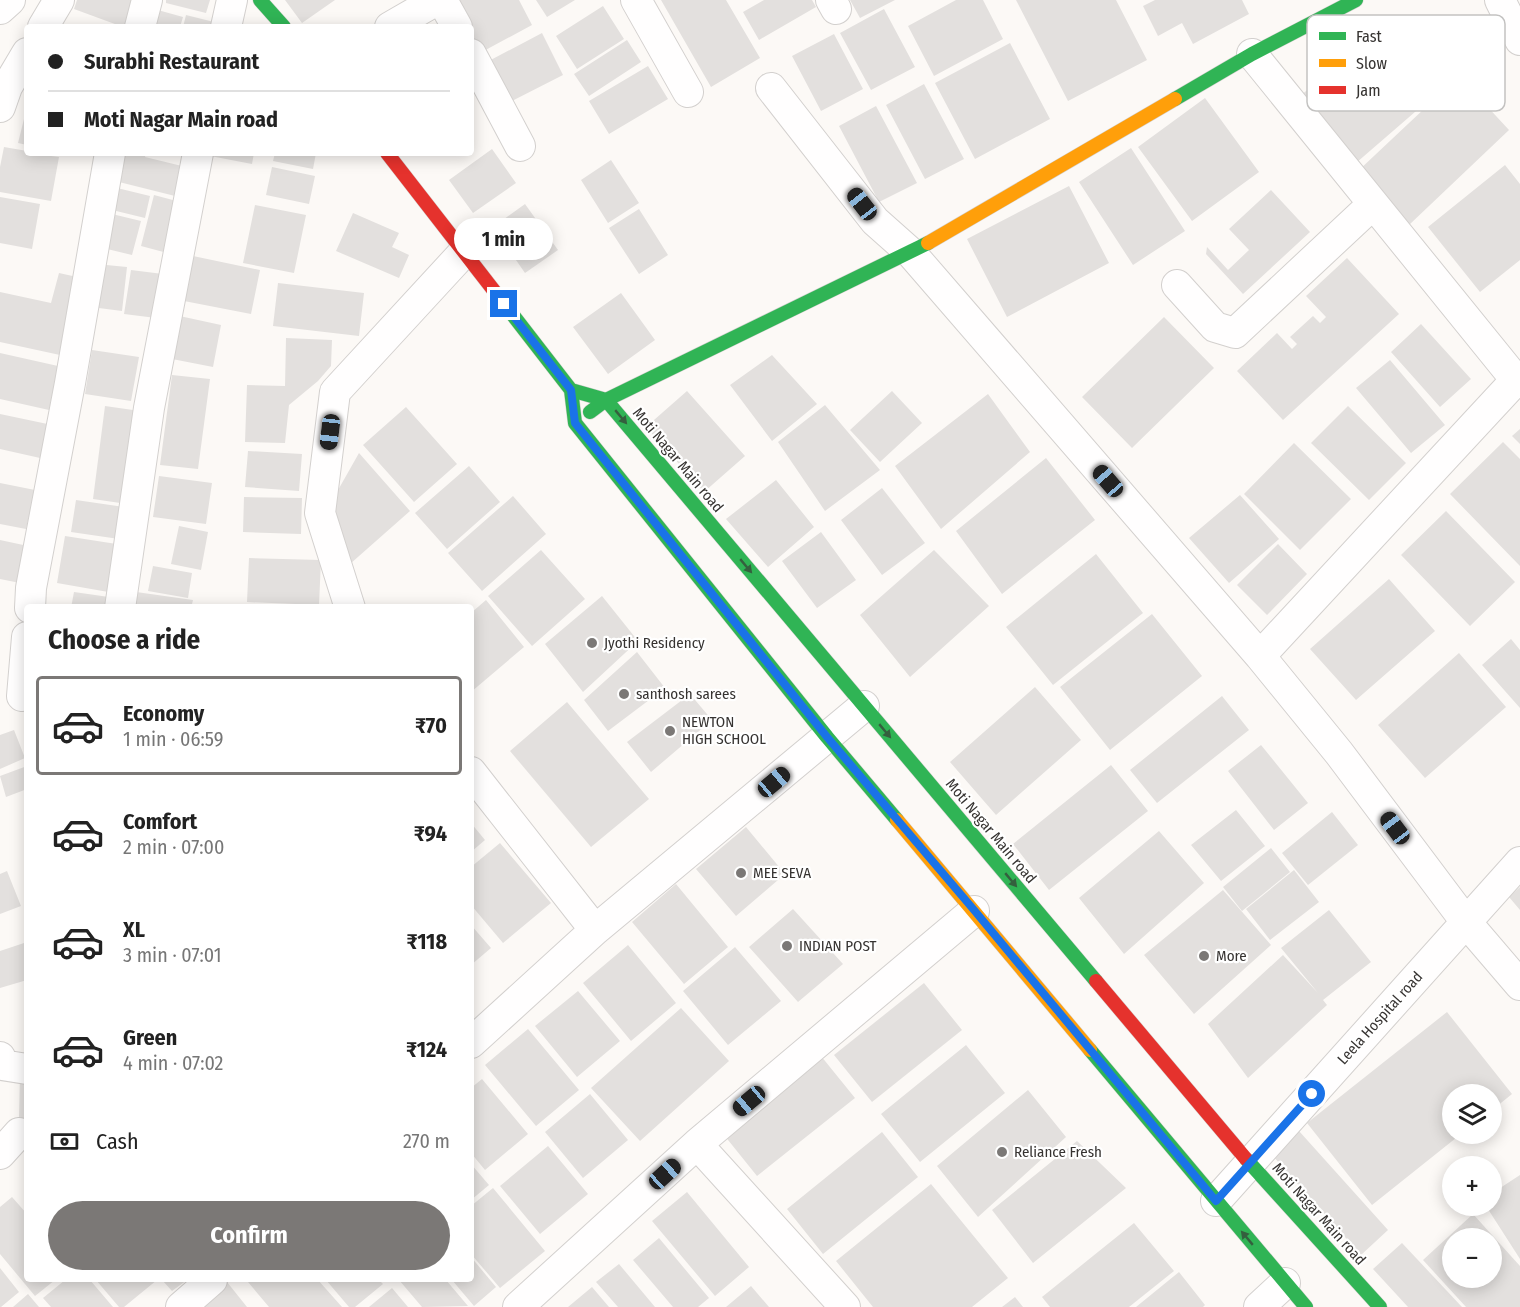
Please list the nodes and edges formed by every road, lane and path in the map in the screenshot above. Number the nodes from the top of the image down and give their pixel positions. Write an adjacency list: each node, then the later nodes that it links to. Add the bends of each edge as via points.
1 (10, 0): 11 (street)
2 (58, 0): 13 (street)
3 (147, 0): 14 (street)
4 (232, 0): 15 (street)
5 (260, 0): 16 (street)
6 (437, 0): 17 (street)
7 (442, 0): 18 (street)
8 (636, 0): 25 (street)
9 (1356, 0): 12 (street)
10 (1500, 0): 20 (street)
11 (0, 9)
12 (1327, 15)
13 (44, 24)
14 (141, 24)
15 (227, 24)
16 (281, 24)
17 (395, 24)
18 (455, 24)
19 (1307, 25): 21 (street)
20 (1520, 40)
21 (1252, 54): 31 (street); 33 (street)
22 (24, 58): 26 (street)
23 (474, 60): 27 (street)
24 (771, 88): 33 (street, via 875,221)
25 (688, 92)
26 (0, 106)
27 (520, 146)
28 (109, 156): 39 (street)
29 (197, 156): 40 (street, via 149,408)
30 (389, 156): 32 (street)
31 (1373, 204): 34 (street, via 1235,333 1215,327); 35 (street)
32 (464, 252): 36 (street); 41 (street, via 335,392 320,513)
33 (911, 253): 37 (street); 42 (street)
34 (1177, 285)
35 (1518, 378): 42 (street)
36 (571, 390): 37 (street); 38 (street)
37 (606, 400): 38 (street); 45 (street, Moti Nagar Main road, one-way to 45)
38 (575, 423): 46 (street)
39 (30, 604)
40 (121, 604)
41 (349, 604)
42 (1260, 656): 50 (street, via 1339,753)
43 (24, 673): 44 (street)
44 (22, 696)
45 (864, 706): 46 (street); 57 (street, Moti Nagar Main road, one-way to 57)
46 (827, 737): 49 (street); 51 (street)
47 (474, 776): 51 (street)
48 (1520, 862): 50 (street, Leela Hospital road)
49 (974, 910): 56 (street); 58 (street)
50 (1466, 922): 52 (street); 57 (street, Leela Hospital road)
51 (595, 930): 53 (street)
52 (1520, 985)
53 (474, 1040)
54 (0, 1057): 55 (street, via 2,1065)
55 (24, 1069)
56 (697, 1144): 62 (street); 63 (street)
57 (1250, 1163): 58 (street, Leela Hospital road); 66 (street, Moti Nagar Main road)
58 (1216, 1201): 60 (street, one-way to 58)
59 (210, 1282): 61 (street)
60 (1285, 1282): 64 (street); 65 (street)
61 (182, 1307)
62 (518, 1307)
63 (845, 1307)
64 (1259, 1307)
65 (1306, 1307)
66 (1380, 1307)

